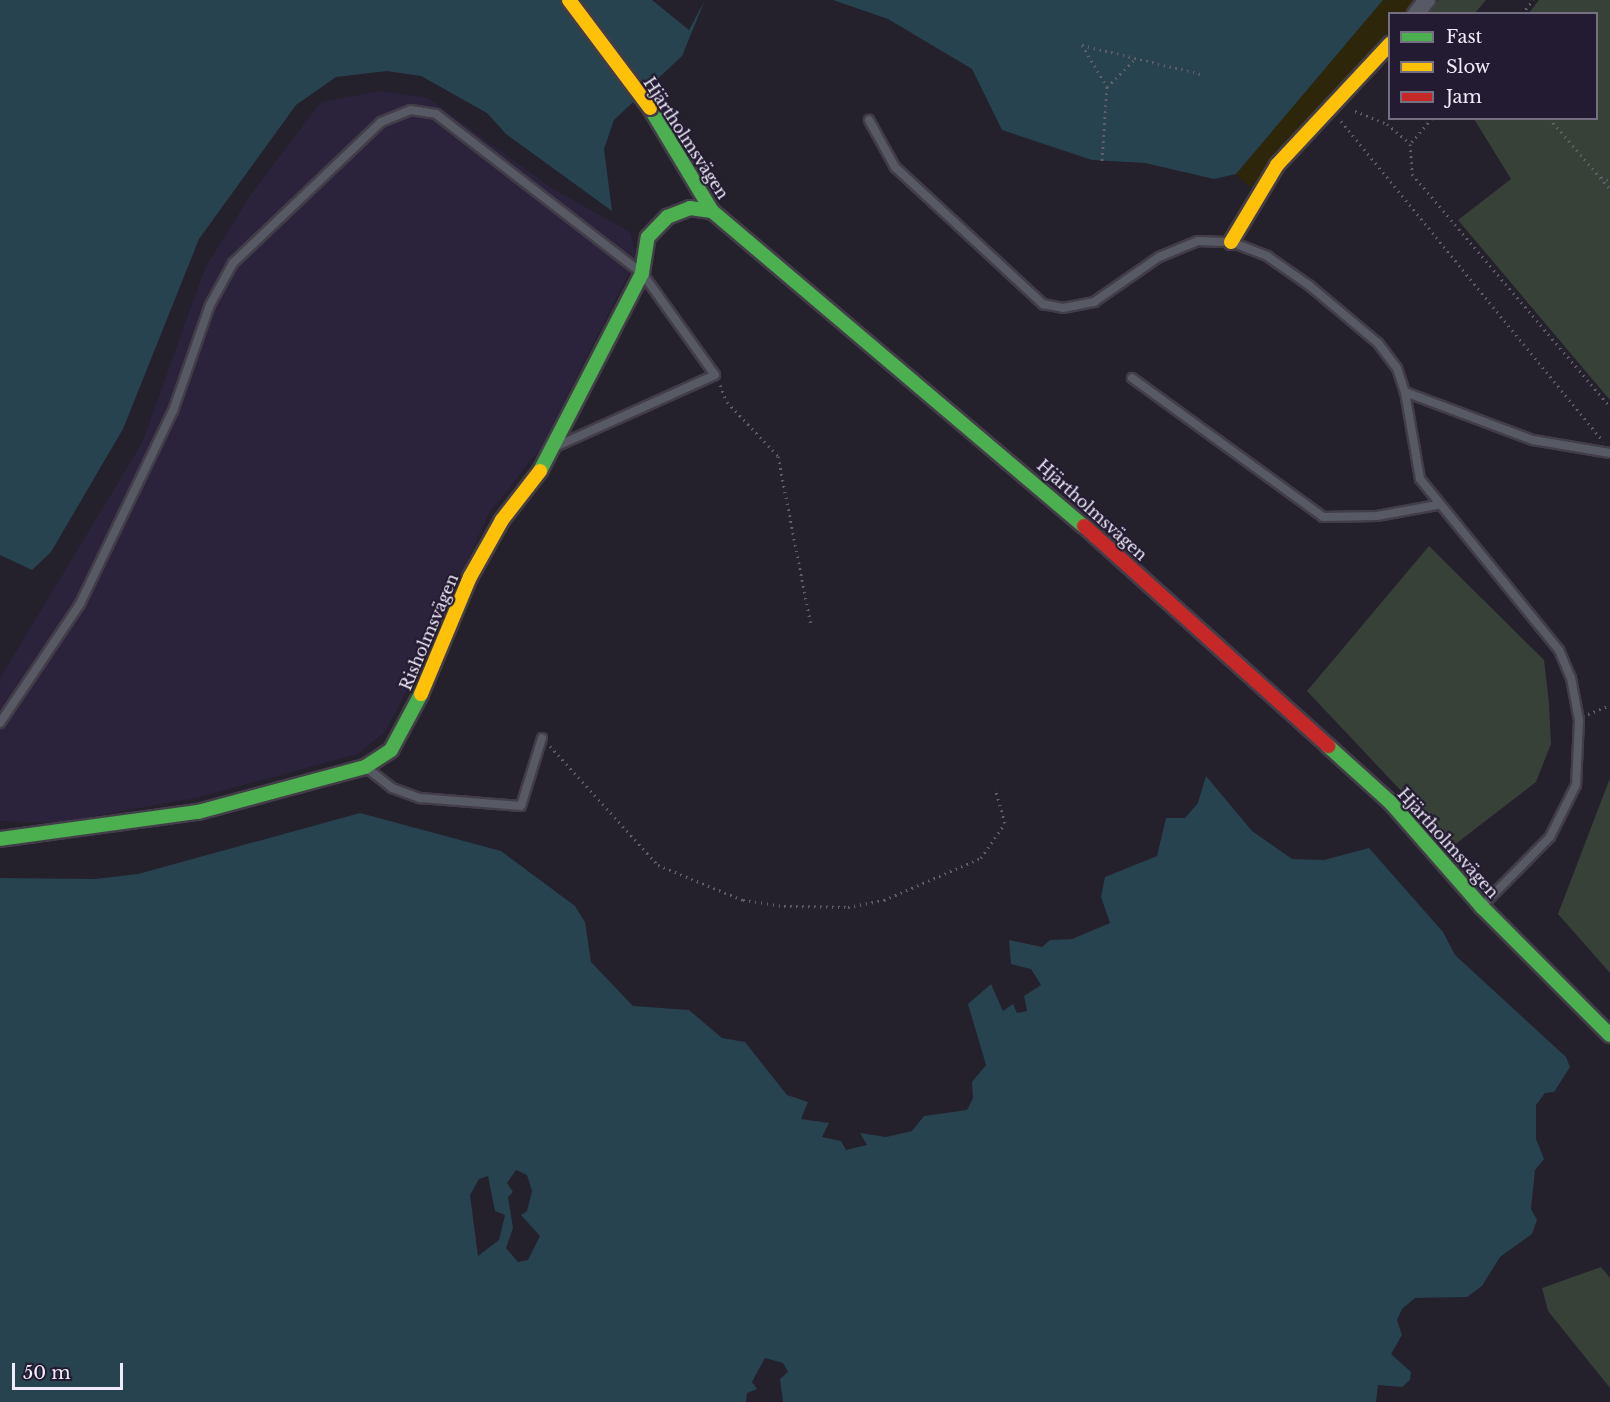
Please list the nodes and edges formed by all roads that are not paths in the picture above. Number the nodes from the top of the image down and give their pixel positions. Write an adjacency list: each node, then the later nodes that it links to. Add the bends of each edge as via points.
1 (569, 0): 6 (street, Hjärtholmsvägen, bridge, via 650,108)
2 (1427, 0): 3 (street)
3 (1418, 12)
4 (1388, 45): 7 (street, via 1277,165)
5 (869, 120): 7 (lane, via 895,167 1043,304 1063,308 1094,302 1159,257 1198,241)
6 (712, 211): 8 (street, Risholmsvägen, via 690,208 667,217 648,237); 18 (street, Hjärtholmsvägen, via 1012,461 1364,778)
7 (1231, 242): 10 (lane, via 1267,256 1378,343 1397,368)
8 (642, 273): 11 (street, Risholmsvägen); 11 (lane, via 715,375); 14 (lane, via 436,114 411,110 381,122 233,263 210,305 173,411 80,604)
9 (1132, 378): 13 (lane, via 1323,517 1377,516)
10 (1405, 392): 12 (lane, via 1533,440); 13 (lane, via 1420,479)
11 (551, 449): 16 (street, Risholmsvägen, via 470,577 408,724 391,750)
12 (1609, 450)
13 (1437, 505): 18 (lane, via 1559,650 1579,720 1576,785 1550,837)
14 (0, 723)
15 (542, 738): 16 (lane, via 521,806 420,798 392,788)
16 (365, 767): 17 (street, Risholmsvägen, via 198,812)
17 (0, 839)
18 (1482, 907): 19 (street, Hjärtholmsvägen)
19 (1610, 1035)

